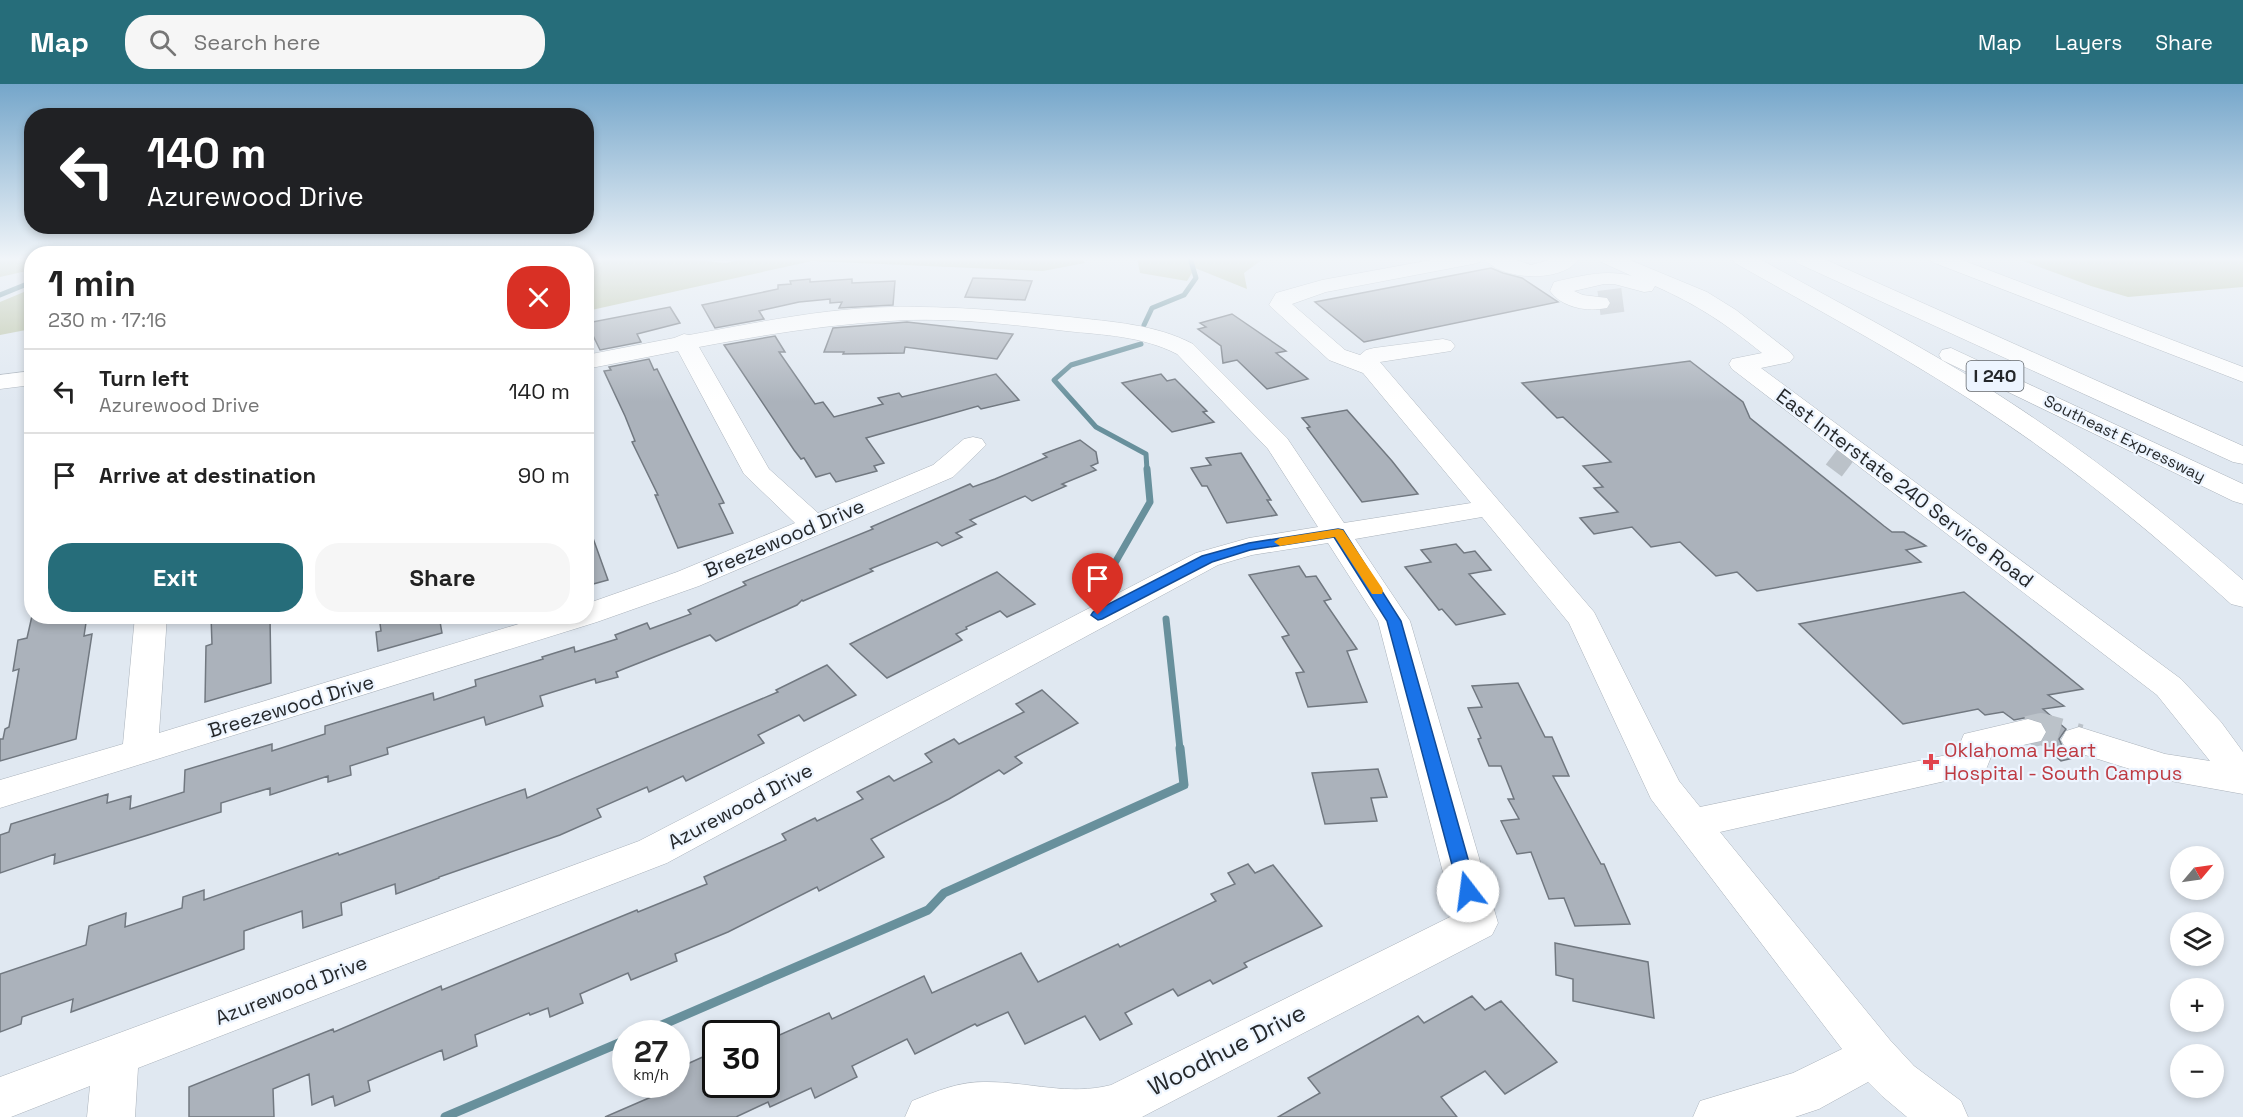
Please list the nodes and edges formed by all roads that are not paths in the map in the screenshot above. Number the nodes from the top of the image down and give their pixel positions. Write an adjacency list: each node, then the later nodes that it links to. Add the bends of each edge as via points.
1 (1281, 306): 11 (street, via 1337,355)
2 (1712, 306): 30 (street, East Interstate 240 Service Road, via 1782,357 1741,364 1838,452 1898,483 2169,687 2208,731)
3 (1829, 306): 22 (highway, via 2009,413 2114,487)
4 (1846, 306): 18 (highway, Southeast Expressway / I 240)
5 (1913, 306): 7 (highway, Southeast Expressway / I 240)
6 (2064, 306): 12 (street)
7 (1942, 319): 15 (highway); 17 (highway, Southeast Expressway / I 240)
8 (684, 341): 10 (street); 20 (street, via 758,474); 21 (street, via 779,325 890,314 986,315 1142,332 1166,339 1196,358 1272,437)
9 (1443, 346): 11 (street, via 1374,356 1369,359)
10 (594, 360)
11 (1370, 367): 32 (street, via 1589,628 1664,789)
12 (2243, 375)
13 (24, 379): 14 (street)
14 (0, 382)
15 (2243, 436)
16 (973, 445): 20 (street, Breezewood Drive, via 943,471)
17 (2243, 456)
18 (2243, 495)
19 (1471, 512): 21 (street, Azurewood Drive)
20 (814, 525): 23 (street, Breezewood Drive, via 688,579)
21 (1338, 533): 34 (street, Azurewood Drive, via 1249,547 1199,562 653,852); 37 (street, Woodhue Drive, via 1394,621 1477,923 1118,1105 1082,1113 995,1102 973,1103)
22 (2243, 597)
23 (594, 612)
24 (151, 624): 29 (street)
25 (532, 624): 26 (street, Breezewood Drive)
26 (502, 629): 29 (street, Breezewood Drive)
27 (2028, 732): 32 (street, via 1977,742 1972,763)
28 (2079, 740): 30 (street, via 2165,767)
29 (140, 751): 31 (street, Breezewood Drive)
30 (2243, 780)
31 (0, 794)
32 (1692, 823): 33 (street)
33 (1874, 1055): 38 (street, via 1802,1093); 39 (street, via 1898,1081)
34 (116, 1056): 35 (street, Azurewood Drive); 36 (street)
35 (0, 1099)
36 (111, 1117)
37 (929, 1117)
38 (1717, 1117)
39 (1944, 1117)

